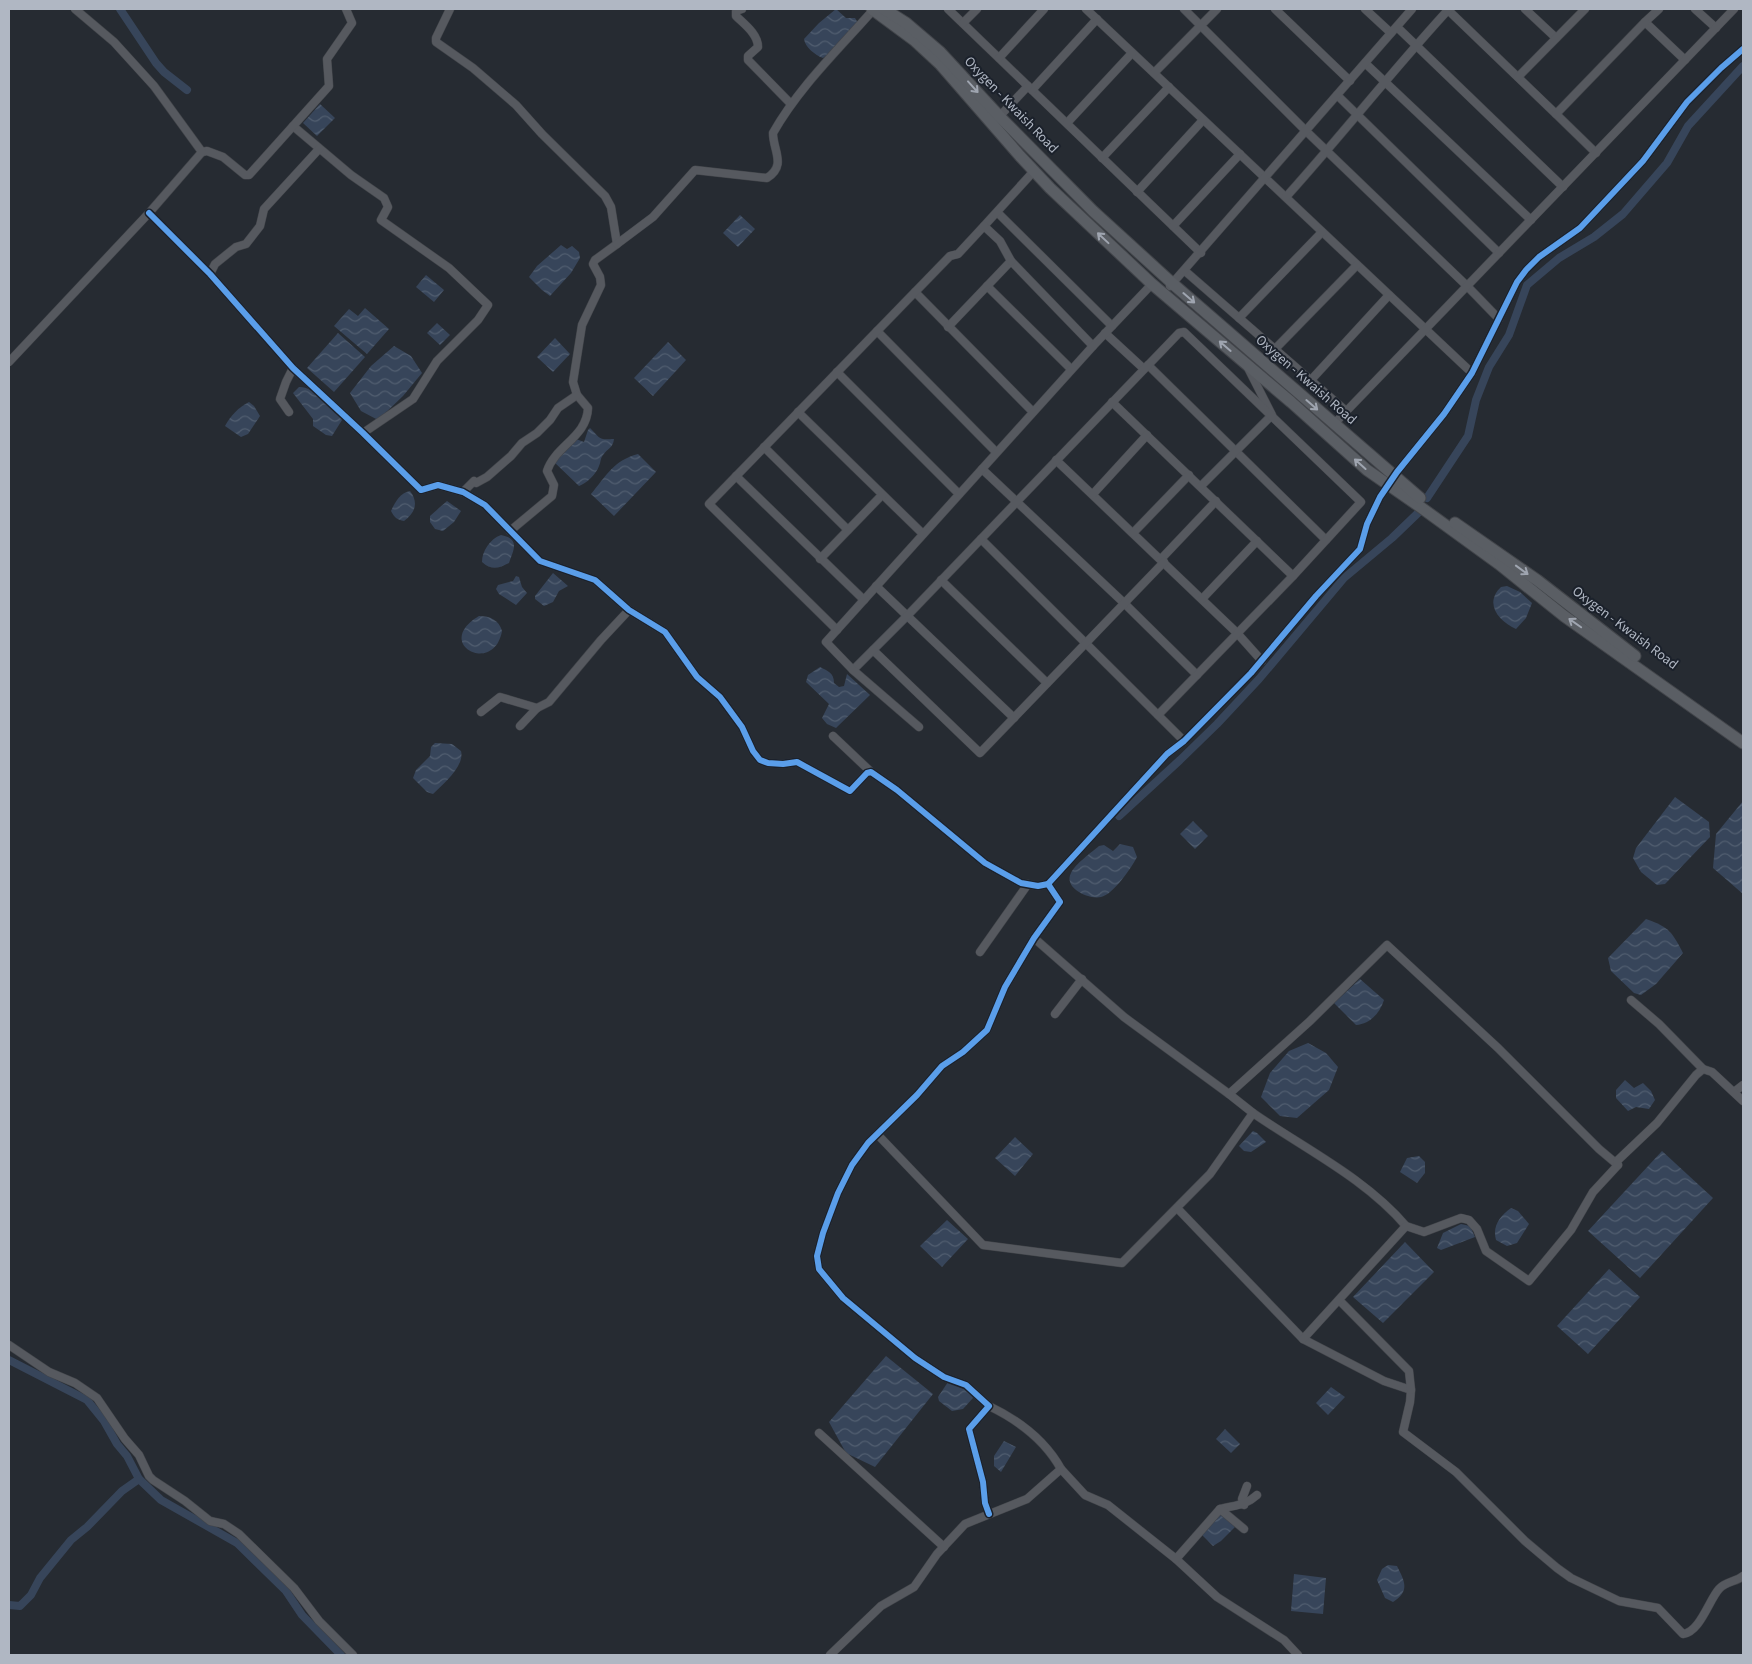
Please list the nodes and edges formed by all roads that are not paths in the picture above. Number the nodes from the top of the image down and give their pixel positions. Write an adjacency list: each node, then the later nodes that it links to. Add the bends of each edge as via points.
1 (75, 9): 51 (street, via 114,42 154,86)
2 (346, 9): 47 (street, via 352,23 327,59 329,86)
3 (450, 9): 66 (street, via 436,42 516,105 605,196 611,207)
4 (742, 9): 41 (street, via 736,11 736,16 758,41 758,47 748,60)
5 (876, 9): 41 (street); 45 (main road, Oxygen - Kwaish Road, via 940,64)
6 (948, 9): 23 (street)
7 (977, 9): 23 (street)
8 (1044, 9): 31 (street)
9 (1086, 9): 21 (street)
10 (1184, 9): 24 (street)
11 (1217, 9): 24 (street)
12 (1276, 9): 36 (street)
13 (1365, 9): 26 (street)
14 (1412, 9): 26 (street)
15 (1447, 9): 28 (street); 35 (street)
16 (1525, 9): 27 (street)
17 (1584, 9): 27 (street)
18 (1659, 9): 22 (street)
19 (1696, 9): 25 (street)
20 (1734, 9): 25 (street)
21 (1097, 19): 30 (street); 39 (street)
22 (1645, 22): 32 (street); 43 (street)
23 (963, 23): 31 (street)
24 (1201, 26): 34 (street); 48 (street)
25 (1716, 28): 32 (street)
26 (1394, 30): 28 (street); 33 (street)
27 (1556, 38): 35 (street)
28 (1416, 45): 37 (street); 57 (street)
29 (1743, 49): 81 (street, via 1687,102 1643,161 1580,228 1526,270)
30 (1132, 53): 34 (street); 46 (street)
31 (999, 58): 39 (street)
32 (1685, 60): 52 (street)
33 (1366, 62): 36 (street); 37 (street)
34 (1154, 73): 38 (street)
35 (1518, 77): 43 (street)
36 (1350, 81): 40 (street)
37 (1386, 82): 42 (street); 62 (street)
38 (1169, 87): 44 (street); 54 (street)
39 (1030, 88): 45 (street); 46 (street)
40 (1337, 95): 42 (street); 48 (street)
41 (791, 104): 66 (street, via 772,133 778,163 773,174 767,178 695,170 653,217)
42 (1357, 114): 50 (street); 68 (street)
43 (1556, 114): 52 (street)
44 (1203, 120): 53 (street); 58 (street)
45 (996, 121): 55 (main road, Oxygen - Kwaish Road); 74 (main road, Oxygen - Kwaish Road)
46 (1067, 124): 54 (street)
47 (293, 126): 49 (street); 51 (street, via 249,175 223,157 207,150)
48 (1306, 131): 50 (street); 56 (street)
49 (319, 149): 72 (street, via 264,209 260,226 246,244 236,247 215,264); 105 (street, via 384,198 388,207 381,220 448,268 488,305 478,320 437,361 413,399)
50 (1328, 151): 59 (street); 76 (street)
51 (202, 152): 60 (street)
52 (1596, 153): 57 (street)
53 (1240, 154): 56 (street); 64 (street)
54 (1102, 158): 58 (street)
55 (1034, 171): 63 (street); 73 (main road, Oxygen - Kwaish Road, one-way to 55)
56 (1265, 178): 59 (street); 67 (street)
57 (1563, 186): 62 (street)
58 (1137, 192): 64 (street)
59 (1286, 198): 65 (street)
60 (149, 213): 72 (street); 89 (street)
61 (999, 214): 82 (street)
62 (1531, 220): 68 (street)
63 (984, 226): 69 (street, via 1000,241); 77 (street)
64 (1173, 226): 67 (street)
65 (1322, 232): 70 (street); 80 (street)
66 (617, 244): 97 (street, via 594,260 601,286 582,325 578,343 573,382)
67 (1201, 253): 71 (street)
68 (1499, 253): 76 (street)
69 (1011, 261): 75 (street); 87 (street)
70 (1357, 265): 79 (street); 88 (street)
71 (1185, 271): 74 (street); 80 (street)
72 (210, 274): 92 (street)
73 (1152, 284): 78 (main road, Oxygen - Kwaish Road); 82 (street)
74 (1173, 284): 78 (street); 104 (main road, Oxygen - Kwaish Road, one-way to 104)
75 (987, 286): 83 (street); 93 (street)
76 (1467, 286): 81 (street); 84 (street)
77 (915, 292): 83 (street); 85 (street)
78 (1164, 294): 90 (main road, Oxygen - Kwaish Road, one-way to 78)
79 (1389, 295): 84 (street); 96 (street)
80 (1239, 318): 88 (street)
81 (1499, 319): 95 (street)
82 (1112, 326): 86 (street)
83 (948, 327): 102 (street)
84 (1425, 330): 95 (street); 99 (street)
85 (877, 331): 94 (street); 109 (street)
86 (1105, 333): 87 (street); 91 (street)
87 (1093, 346): 93 (street)
88 (1275, 349): 96 (street)
89 (9, 362)
90 (1247, 365): 103 (street); 114 (main road, Oxygen - Kwaish Road, one-way to 90, via 1367,470)
91 (1146, 367): 98 (street); 103 (street, via 1178,333 1184,332); 108 (street)
92 (293, 368): 100 (street, via 280,399); 105 (street)
93 (1071, 370): 102 (street)
94 (837, 372): 101 (street); 117 (street)
95 (1472, 373): 114 (street)
96 (1311, 380): 99 (street)
97 (577, 395): 116 (street, via 558,408 537,433 487,477 474,481); 123 (street, via 588,410 578,434 550,462 547,471 554,485 552,496)
98 (1112, 402): 106 (street); 110 (street)
99 (1346, 411): 104 (street)
100 (289, 412)
101 (798, 412): 107 (street); 119 (street)
102 (1033, 412): 109 (street)
103 (1272, 415): 108 (street); 127 (street, via 1361,502)
104 (1334, 424): 114 (main road, Oxygen - Kwaish Road)
105 (364, 433): 116 (street, via 421,490 438,485)
106 (1147, 436): 112 (street); 118 (street)
107 (764, 447): 113 (street); 122 (street)
108 (1237, 451): 115 (street); 127 (street)
109 (996, 452): 111 (street)
110 (1056, 460): 118 (street); 120 (street)
111 (982, 468): 117 (street); 120 (street)
112 (1189, 475): 115 (street); 124 (street)
113 (736, 476): 129 (street); 139 (street, via 709,504)
114 (1391, 480): 143 (street, via 1380,497 1360,549); 153 (main road, Oxygen - Kwaish Road, one-way to 153, via 1521,568 1628,651); 156 (main road, Oxygen - Kwaish Road, one-way to 114, via 1564,616)
115 (1201, 486): 121 (street)
116 (464, 492): 123 (street, via 485,505)
117 (959, 494): 125 (street)
118 (1093, 494): 124 (street)
119 (882, 495): 122 (street); 125 (street)
120 (1017, 501): 126 (street); 136 (street)
121 (1216, 501): 128 (street); 130 (street)
122 (848, 530): 129 (street)
123 (510, 531): 137 (street, via 540,562 595,580)
124 (1133, 533): 130 (street)
125 (923, 534): 133 (street)
126 (981, 539): 132 (street); 141 (street)
127 (1326, 540): 131 (street)
128 (1257, 541): 131 (street); 134 (street)
129 (820, 559): 135 (street)
130 (1163, 561): 134 (street); 136 (street)
131 (1292, 576): 140 (street)
132 (941, 580): 138 (street); 146 (street)
133 (876, 586): 135 (street); 138 (street)
134 (1202, 599): 140 (street)
135 (864, 600): 139 (street)
136 (1124, 603): 141 (street); 145 (street)
137 (629, 610): 147 (street, via 549,702); 157 (street, via 666,632 697,677 720,696 742,726 752,751 760,760 783,764 797,762 850,791 867,772)
138 (907, 616): 142 (street); 150 (street)
139 (837, 630): 144 (street, via 826,642)
140 (1237, 633): 143 (street); 145 (street)
141 (1085, 643): 146 (street); 149 (street)
142 (873, 650): 144 (street); 150 (street, via 980,753)
143 (1262, 661): 155 (street)
144 (852, 670): 152 (street)
145 (1196, 675): 149 (street)
146 (1047, 683): 150 (street)
147 (537, 708): 148 (street, via 500,697); 151 (street)
148 (481, 712)
149 (1158, 715): 155 (street)
150 (1014, 718)
151 (520, 726)
152 (919, 727)
153 (1743, 733)
154 (833, 736): 157 (street)
155 (1184, 741): 159 (street, via 1167,754)
156 (1743, 742)
157 (871, 772): 158 (street, via 986,862 1007,876)
158 (1028, 884): 159 (street); 161 (street)
159 (1048, 884): 160 (street, via 1060,902)
160 (1034, 938): 162 (street); 171 (street, via 1005,987 987,1030 964,1052 942,1066)
161 (980, 952)
162 (1082, 979): 164 (street); 168 (street, via 1124,1017)
163 (1630, 1000): 165 (street)
164 (1055, 1014)
165 (1704, 1069): 167 (street); 172 (street, via 1657,1123 1617,1162)
166 (1743, 1086): 167 (street)
167 (1734, 1092): 169 (street)
168 (1229, 1094): 170 (street); 172 (street, via 1387,945)
169 (1743, 1101)
170 (1253, 1113): 173 (street, via 1210,1174); 174 (street, via 1368,1189)
171 (877, 1134): 173 (street, via 983,1245 1122,1263); 179 (street, via 852,1165 838,1192 817,1256 819,1269 843,1298 908,1353 944,1377 966,1385)
172 (1618, 1165): 174 (street, via 1593,1192 1571,1230 1530,1281 1486,1251 1477,1229 1469,1220 1461,1218 1424,1232)
173 (1177, 1208): 176 (street)
174 (1406, 1226): 175 (street)
175 (1339, 1300): 176 (street); 178 (street, via 1409,1371)
176 (1303, 1339): 178 (street, via 1384,1381)
177 (9, 1345): 191 (street, via 97,1398 139,1455 149,1476 210,1521 224,1524 239,1534 294,1588 319,1621)
178 (1411, 1390): 190 (street, via 1404,1432 1456,1472 1525,1542 1571,1578 1619,1601 1658,1608 1683,1634 1693,1629 1725,1583)
179 (989, 1406): 181 (street, via 1008,1415 1033,1434); 186 (street, via 969,1429)
180 (819, 1434): 188 (street)
181 (1062, 1469): 186 (street, via 1028,1499); 189 (street, via 1086,1494 1108,1506)
182 (1247, 1486): 184 (street, via 1242,1498)
183 (1257, 1495): 184 (street)
184 (1244, 1505): 185 (street)
185 (1220, 1509): 187 (street); 189 (street)
186 (989, 1514): 188 (street, via 965,1524)
187 (1244, 1529)
188 (944, 1547): 192 (street, via 914,1587 881,1606)
189 (1176, 1559): 193 (street, via 1217,1597 1284,1640)
190 (1743, 1576)
191 (353, 1655)
192 (830, 1655)
193 (1298, 1655)

